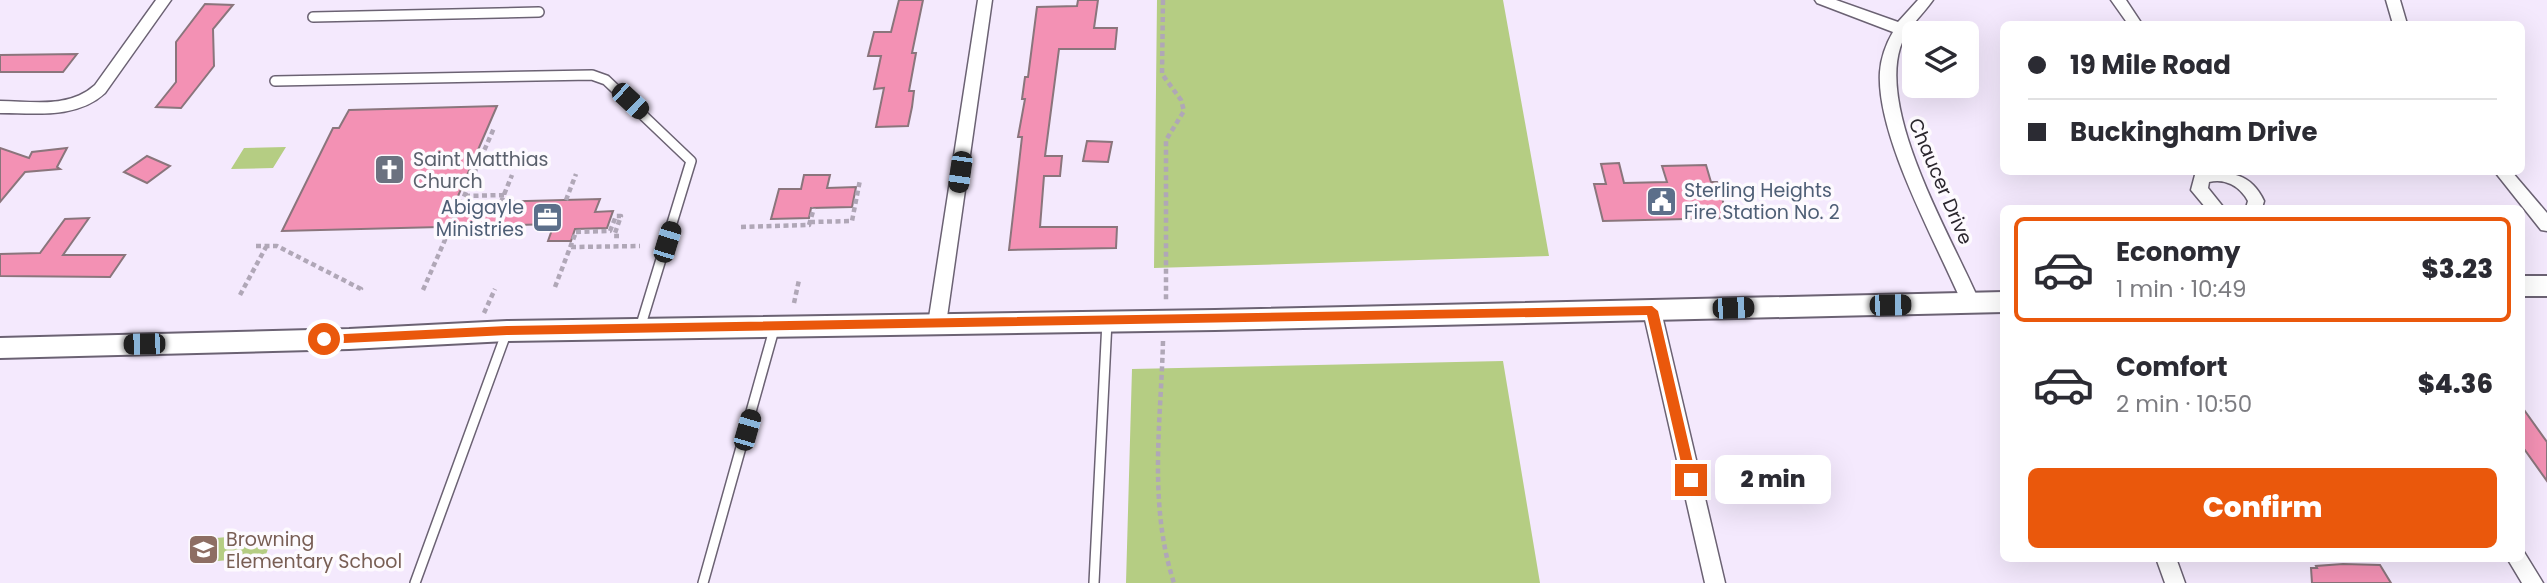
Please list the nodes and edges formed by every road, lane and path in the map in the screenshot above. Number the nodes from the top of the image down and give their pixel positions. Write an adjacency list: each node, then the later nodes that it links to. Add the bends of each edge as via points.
1 (164, 0): 14 (street, via 89,99 65,106)
2 (985, 0): 56 (street)
3 (1163, 0): 49 (path, via 1162,74 1182,96 1185,109 1180,126 1166,140)
4 (1822, 0): 12 (street)
5 (1926, 0): 12 (street, Chaucer Drive)
6 (2118, 0): 10 (street)
7 (2393, 0): 11 (street)
8 (538, 12): 9 (lane)
9 (313, 17)
10 (2133, 21)
11 (2399, 21)
12 (1901, 29): 52 (street, Chaucer Drive, via 1888,63 1892,119)
13 (275, 81): 58 (lane, via 592,75 606,80 691,160)
14 (0, 107)
15 (494, 128): 25 (path)
16 (576, 174): 26 (path)
17 (512, 175): 24 (path)
18 (2207, 175): 28 (street, via 2199,190)
19 (2216, 175): 23 (street)
20 (2231, 175): 23 (street)
21 (2506, 175): 33 (street)
22 (860, 180): 32 (path, via 852,220)
23 (2241, 182): 29 (street, via 2254,195)
24 (503, 195): 25 (path); 27 (path)
25 (465, 196): 46 (path)
26 (566, 200)
27 (501, 202)
28 (2212, 205)
29 (2254, 205)
30 (814, 208): 32 (path)
31 (791, 218): 34 (path)
32 (810, 222): 34 (path)
33 (2547, 225)
34 (789, 226): 35 (path)
35 (741, 227)
36 (619, 236): 40 (path, via 614,236 621,216 616,216 610,232 577,231)
37 (256, 246): 38 (path)
38 (267, 246): 47 (path, via 277,246 361,289); 48 (path)
39 (640, 246): 40 (path)
40 (570, 247): 44 (path)
41 (799, 280): 51 (path)
42 (2525, 286): 43 (street)
43 (2547, 286)
44 (555, 287)
45 (495, 289): 54 (path)
46 (423, 290)
47 (359, 292)
48 (240, 295)
49 (1166, 301)
50 (2000, 302): 52 (street)
51 (794, 303)
52 (1971, 303): 53 (street)
53 (1652, 311): 55 (street); 68 (street)
54 (484, 313)
55 (1107, 321): 56 (street); 66 (lane)
56 (937, 324): 57 (street)
57 (775, 326): 58 (street); 65 (lane)
58 (640, 329): 59 (street)
59 (507, 331): 61 (street); 64 (lane)
60 (1163, 334): 67 (path, via 1160,513)
61 (0, 348)
62 (2167, 562): 69 (street)
63 (2520, 562): 70 (street)
64 (415, 583)
65 (702, 583)
66 (1094, 583)
67 (1174, 583)
68 (1715, 583)
69 (2175, 583)
70 (2533, 583)

